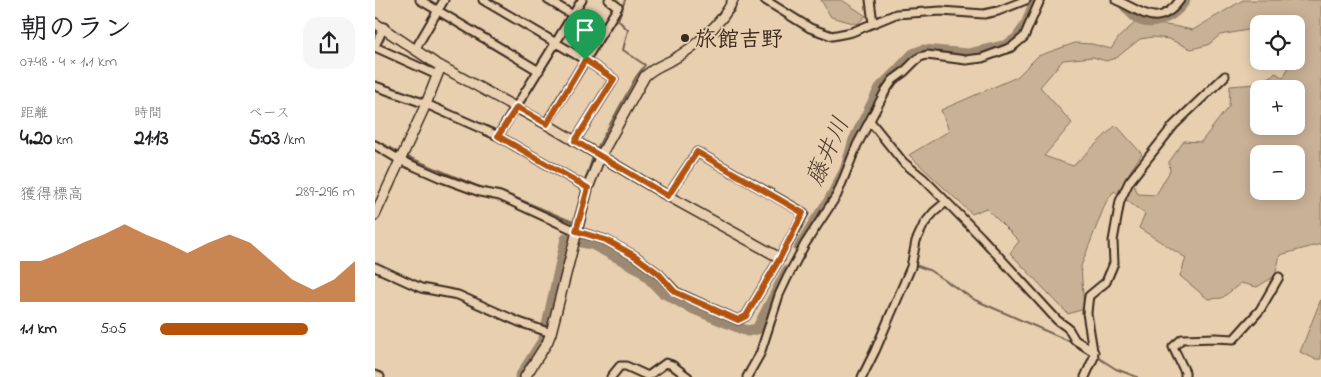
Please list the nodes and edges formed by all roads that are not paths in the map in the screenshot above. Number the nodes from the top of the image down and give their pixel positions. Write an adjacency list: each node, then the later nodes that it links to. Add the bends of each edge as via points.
1 (420, 0): 14 (street)
2 (444, 0): 14 (street)
3 (483, 0): 19 (street)
4 (548, 0): 15 (street)
5 (583, 0): 15 (street)
6 (609, 0): 22 (street, via 618,7)
7 (733, 0): 35 (street, via 730,8 688,50 645,76)
8 (765, 0): 17 (street, via 810,28 832,36)
9 (870, 0): 17 (street)
10 (1026, 0): 17 (street, via 984,14 914,12 896,14)
11 (1041, 0): 30 (street, via 1024,37 1005,51 966,60 920,57 889,85)
12 (1117, 0): 13 (street, via 1140,13 1156,16 1168,12)
13 (1180, 0)
14 (438, 10): 21 (street); 24 (street)
15 (573, 15): 19 (street)
16 (375, 23): 18 (street)
17 (873, 23)
18 (384, 27): 20 (street); 21 (street)
19 (556, 43): 22 (street); 24 (street)
20 (375, 46): 25 (street)
21 (416, 48): 23 (street)
22 (585, 60): 31 (street); 33 (street, via 614,79)
23 (441, 66): 25 (street); 29 (street)
24 (539, 71): 29 (street)
25 (437, 76): 28 (street)
26 (1225, 76): 46 (street, via 1174,125 1124,192 1113,241 1114,263 1106,282 1089,296 1087,313)
27 (375, 86): 28 (street)
28 (426, 104): 32 (street); 36 (street)
29 (517, 107): 31 (street); 32 (street)
30 (870, 121): 39 (street, via 903,162); 52 (street, via 837,195 787,278 760,354)
31 (547, 124): 33 (street)
32 (498, 136): 37 (street)
33 (575, 141): 35 (street)
34 (375, 145): 36 (street)
35 (596, 154): 37 (street); 38 (street)
36 (402, 156): 40 (street); 41 (street, via 472,189 500,196)
37 (588, 188): 41 (street)
38 (668, 196): 42 (street); 42 (street, via 697,152 803,213)
39 (946, 202): 46 (street, via 1068,328 1075,340); 53 (street, via 924,224 911,265)
40 (375, 215)
41 (576, 231): 42 (street, via 606,240 659,274 675,292 738,320 746,316); 45 (street)
42 (780, 258)
43 (375, 267): 45 (street, via 421,288 458,294)
44 (1279, 277): 55 (street, via 1260,310 1234,339 1183,339 1173,347)
45 (548, 332): 49 (street, via 547,343)
46 (1094, 354): 54 (street)
47 (375, 374): 48 (street)
48 (380, 377)
49 (525, 377)
50 (611, 377): 51 (street, via 620,366 648,376 666,363)
51 (688, 377)
52 (747, 377)
53 (862, 377)
54 (1085, 377)
55 (1185, 377)

